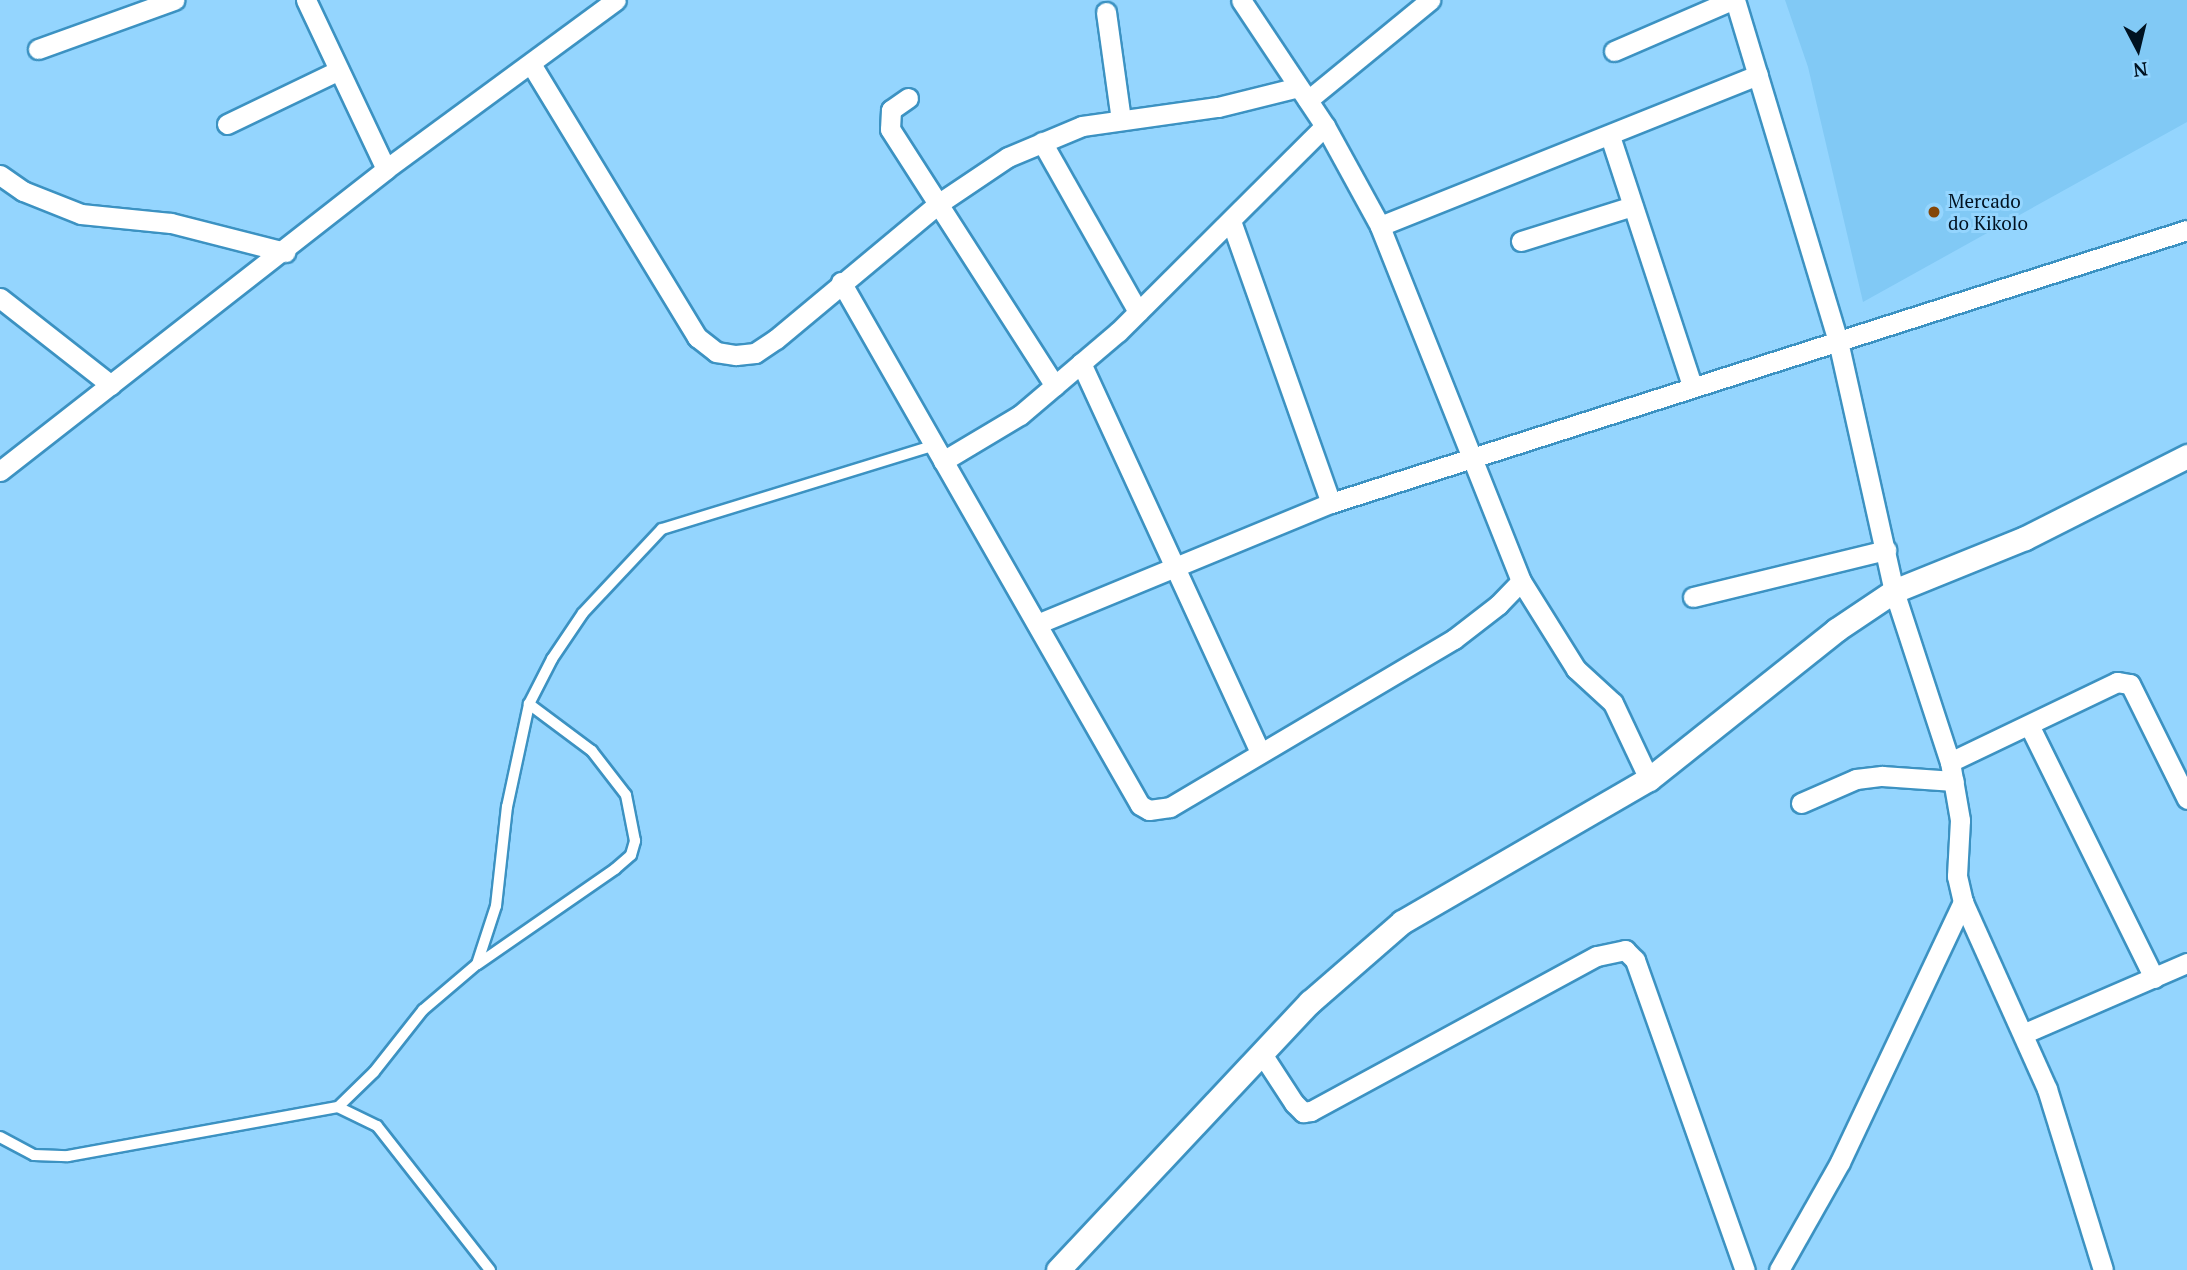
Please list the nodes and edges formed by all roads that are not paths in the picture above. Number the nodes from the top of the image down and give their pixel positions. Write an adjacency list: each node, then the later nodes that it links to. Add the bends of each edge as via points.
1 (174, 0): 8 (street)
2 (306, 0): 11 (street)
3 (1241, 0): 13 (street)
4 (1430, 0): 13 (street)
5 (1733, 0): 9 (street); 12 (street)
6 (607, 3): 10 (street)
7 (1106, 12): 15 (street)
8 (38, 49)
9 (1614, 51)
10 (531, 64): 20 (street); 29 (street, via 674,302 697,337 716,352 755,353)
11 (339, 70): 16 (street); 20 (street)
12 (1758, 75): 18 (street); 32 (street)
13 (1303, 94): 15 (street); 17 (street)
14 (908, 98): 22 (street, via 891,110 890,129)
15 (1121, 120): 19 (street, via 1082,126)
16 (227, 124)
17 (1325, 126): 24 (street); 25 (street)
18 (1610, 136): 23 (street); 25 (street)
19 (1042, 142): 22 (street, via 1008,157); 31 (street)
20 (386, 169): 28 (street)
21 (0, 175): 28 (street, via 23,191 81,214 171,223)
22 (938, 204): 29 (street); 36 (street)
23 (1633, 206): 27 (street); 35 (street)
24 (1231, 221): 31 (street); 41 (street)
25 (1380, 226): 38 (street)
26 (2187, 230): 32 (street)
27 (1521, 240)
28 (285, 252): 34 (street)
29 (841, 282): 37 (street)
30 (0, 298): 34 (street)
31 (1138, 312): 33 (street)
32 (1838, 341): 35 (street); 42 (street)
33 (1081, 363): 36 (street); 43 (street)
34 (111, 385): 40 (street)
35 (1692, 385): 38 (street)
36 (1055, 386): 37 (street, via 1020,415)
37 (939, 453): 47 (street); 48 (lane, via 663,529 583,613)
38 (1469, 456): 41 (street); 44 (street)
39 (2187, 456): 45 (street, via 2025,538)
40 (0, 471)
41 (1331, 503): 43 (street)
42 (1886, 550): 45 (street); 46 (street)
43 (1173, 565): 47 (street); 50 (street)
44 (1521, 581): 50 (street, via 1499,605 1454,639); 52 (street, via 1576,669 1613,703)
45 (1894, 591): 51 (street); 52 (street, via 1836,631)
46 (1693, 597)
47 (1037, 624): 50 (street, via 1140,805 1149,810 1170,807)
48 (529, 704): 57 (lane, via 507,807 496,906); 57 (lane, via 592,751 626,795 635,841 631,855 615,869)
49 (2030, 727): 51 (street); 53 (street, via 2117,682 2130,684); 58 (street)
50 (1260, 753)
51 (1952, 771): 54 (street, via 1856,779); 55 (street, via 1960,820 1957,876)
52 (1649, 779): 60 (street, via 1402,922 1310,1002)
53 (2187, 799)
54 (1801, 803)
55 (1963, 902): 59 (street); 66 (street, via 1840,1162)
56 (2187, 962): 58 (street)
57 (477, 964): 61 (lane, via 423,1010 374,1072)
58 (2154, 978): 59 (street)
59 (2025, 1033): 67 (street)
60 (1262, 1054): 64 (street); 65 (street, via 1294,1103 1303,1112 1311,1111 1597,956 1625,950 1635,960)
61 (338, 1107): 62 (lane, via 68,1156 34,1155); 63 (lane, via 377,1126 456,1221)
62 (0, 1137)
63 (490, 1270)
64 (1058, 1270)
65 (1745, 1270)
66 (1779, 1270)
67 (2103, 1270)

